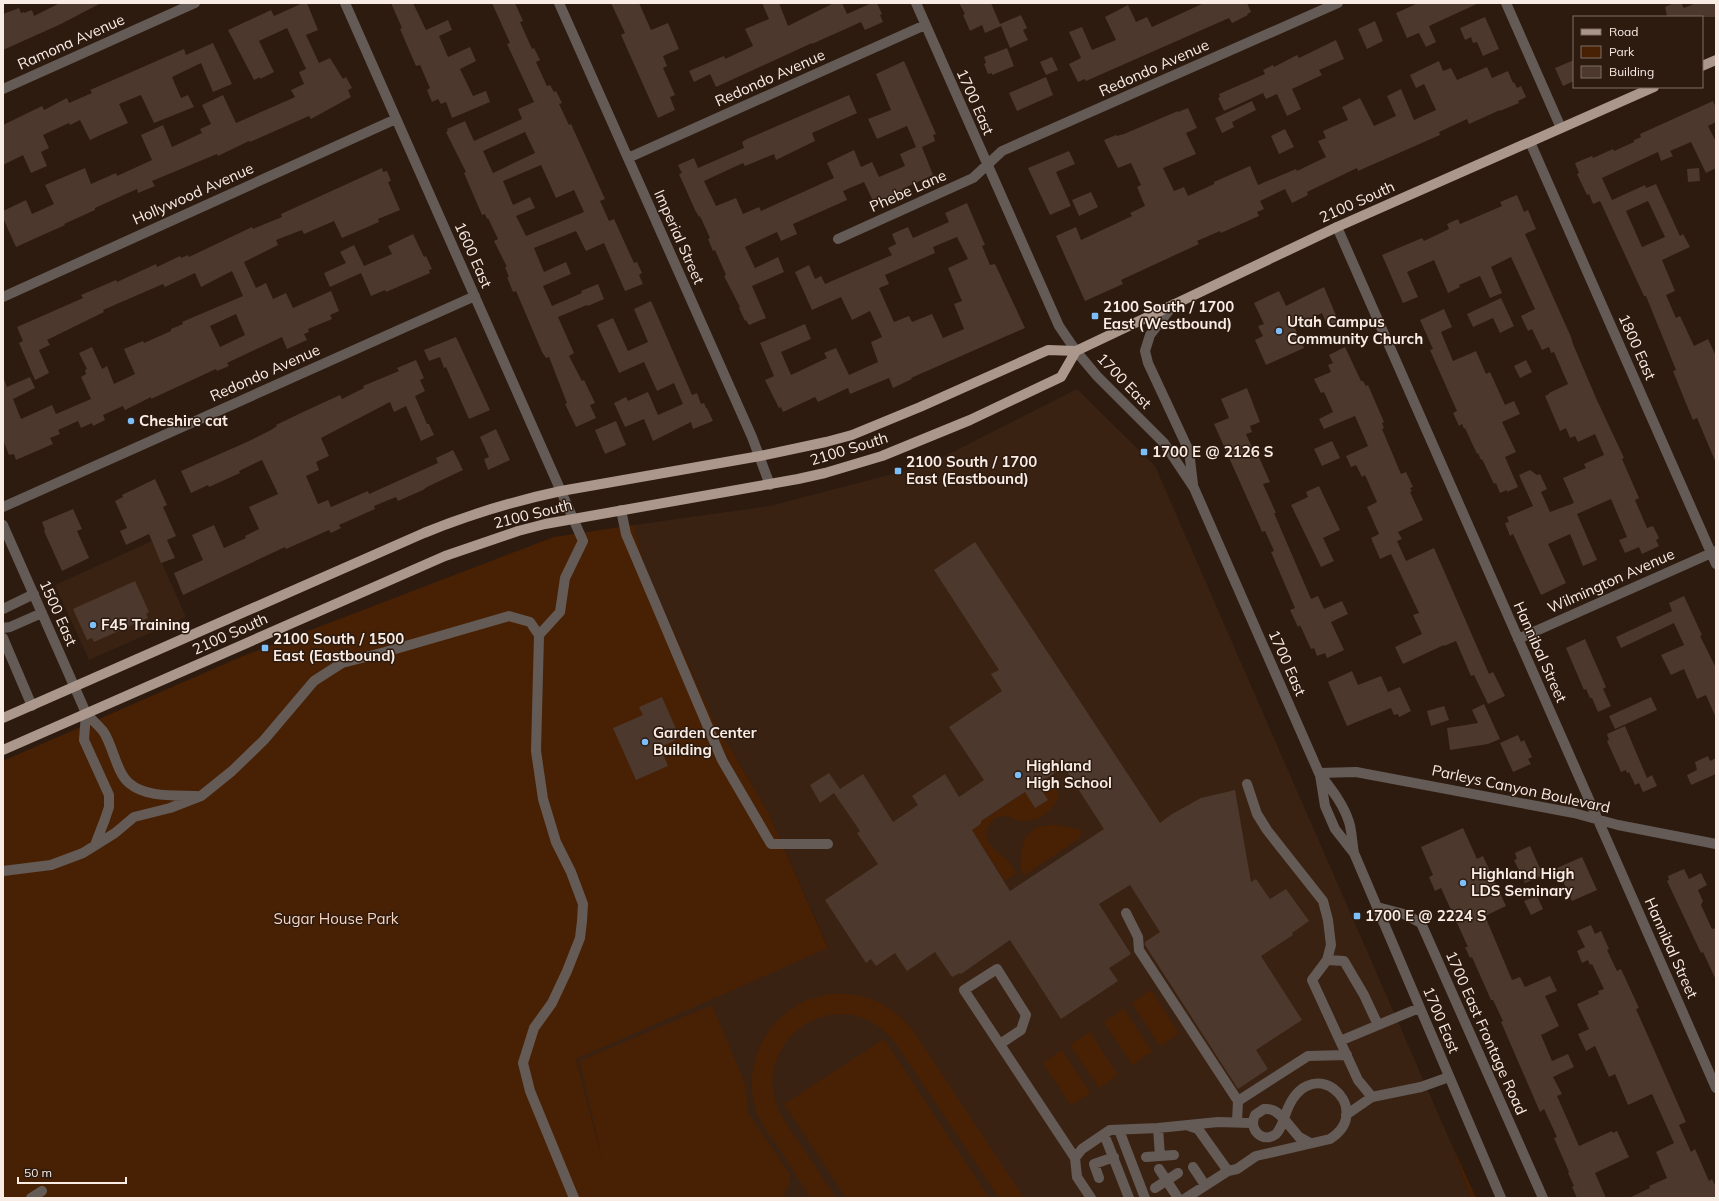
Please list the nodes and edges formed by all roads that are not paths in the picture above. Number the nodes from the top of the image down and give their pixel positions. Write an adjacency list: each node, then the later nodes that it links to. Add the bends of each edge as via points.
1 (195, 3): 11 (street, Ramona Avenue)
2 (344, 3): 12 (street, 1600 East)
3 (559, 3): 15 (street, Imperial Street)
4 (916, 3): 7 (street, 1700 East)
5 (1338, 3): 16 (street, Redondo Avenue, via 1002,151)
6 (1506, 3): 13 (street)
7 (925, 26): 15 (street, Redondo Avenue); 16 (street, 1700 East)
8 (1716, 60): 9 (main road)
9 (1703, 66)
10 (1652, 88): 13 (main road, 2100 South)
11 (3, 89)
12 (396, 119): 19 (street, 1600 East); 20 (street, Hollywood Avenue)
13 (1561, 128): 14 (main road, 2100 South)
14 (1530, 142): 17 (main road, 2100 South); 31 (street, 1800 East)
15 (628, 158): 23 (street, Imperial Street)
16 (986, 165): 18 (street, Phebe Lane, via 973,178); 22 (street, 1700 East, via 1059,326)
17 (1337, 228): 21 (main road, 2100 South); 39 (street, Hannibal Street)
18 (838, 239)
19 (474, 296): 26 (street, 1600 East); 27 (street, Redondo Avenue)
20 (3, 297)
21 (1174, 304): 22 (main road, 2100 South); 25 (street, via 1150,335 1145,351 1148,363 1189,451)
22 (1076, 351): 23 (main road, 2100 South, via 1048,350 880,424 826,442); 24 (main road, 2100 South, via 1061,377 970,420 882,456 825,473); 25 (street, 1700 East, via 1097,376 1161,440)
23 (760, 456): 24 (street, Imperial Street); 26 (main road, 2100 South)
24 (770, 485): 28 (main road, 2100 South)
25 (1194, 488): 45 (street, 1700 East)
26 (561, 491): 29 (street, 1600 East); 40 (main road, 2100 South, via 503,505 450,522)
27 (3, 507)
28 (621, 510): 29 (main road, 2100 South); 49 (street, via 626,534 722,760 771,844)
29 (573, 519): 37 (street, 1600 East, via 583,541 564,578 560,612); 42 (main road, 2100 South, via 518,531 445,556)
30 (3, 525): 33 (street, 1500 East)
31 (1714, 552): 32 (street, 1800 East); 39 (street, Wilmington Avenue)
32 (1716, 564)
33 (34, 594): 34 (street); 35 (street, 1500 East)
34 (3, 609)
35 (42, 613): 36 (street); 40 (street, 1500 East)
36 (3, 628)
37 (539, 635): 47 (street, via 530,622 509,616 342,663 314,681 264,740); 90 (street, via 536,751 543,799 556,842 583,904 580,938 552,1003 534,1028 523,1063 530,1091)
38 (3, 638): 41 (street)
39 (1518, 639): 48 (street, Hannibal Street)
40 (75, 687): 41 (main road, 2100 South); 42 (street, 1500 East)
41 (32, 706): 43 (main road, 2100 South)
42 (86, 713): 44 (main road, 2100 South); 47 (street, 1500 East, via 103,732 129,783 146,792); 51 (street, 1500 East, via 84,740 109,795 109,806)
43 (3, 718)
44 (3, 750)
45 (1319, 773): 48 (street, Parleys Canyon Boulevard, via 1356,772 1574,813); 52 (street, 1700 East, via 1325,806 1335,829); 52 (street, 1700 East, via 1340,801 1350,823)
46 (1247, 784): 56 (street, via 1257,814 1267,830 1323,901 1331,945)
47 (201, 796): 51 (street, via 170,808 134,817)
48 (1598, 820): 50 (street, Parleys Canyon Boulevard); 63 (street, Hannibal Street)
49 (828, 844)
50 (1716, 844)
51 (95, 845): 53 (street, via 83,853 51,866)
52 (1354, 853): 54 (street, 1700 East)
53 (3, 871)
54 (1377, 907): 57 (street, 1700 East); 97 (street, 1700 East Frontage Road, via 1404,914 1421,923)
55 (1126, 913): 65 (street, via 1138,937 1139,950)
56 (1327, 960): 58 (street, via 1344,961); 59 (street, via 1312,980)
57 (1419, 1008): 58 (street); 62 (street, 1700 East)
58 (1378, 1025): 59 (street)
59 (1340, 1041): 61 (street)
60 (1000, 1044): 60 (street, via 964,990 997,969 1026,1015 1021,1030); 79 (street)
61 (1347, 1055): 64 (street, via 1358,1080); 65 (street, via 1308,1056)
62 (1449, 1077): 64 (street, via 1421,1087); 96 (street, 1700 East)
63 (1716, 1088)
64 (1372, 1097): 66 (street)
65 (1238, 1101): 68 (street)
66 (1346, 1115): 67 (street, via 1341,1095 1330,1086 1317,1084 1298,1092); 74 (street, via 1344,1124 1337,1134 1330,1139)
67 (1284, 1119): 69 (street, via 1268,1109 1259,1111); 69 (street, via 1277,1133 1265,1137 1258,1134); 74 (street, via 1299,1137)
68 (1237, 1122): 69 (street); 70 (street)
69 (1252, 1123)
70 (1187, 1125): 71 (street); 82 (street, via 1198,1129)
71 (1158, 1128): 72 (street); 76 (street)
72 (1119, 1130): 73 (street, via 1110,1130); 93 (street)
73 (1104, 1134): 77 (street); 79 (street, via 1082,1149)
74 (1310, 1143): 82 (street, via 1256,1156 1237,1169)
75 (1174, 1155): 76 (street)
76 (1160, 1156): 78 (street)
77 (1114, 1157): 84 (street, via 1094,1164); 92 (street)
78 (1146, 1157)
79 (1075, 1158): 91 (street, via 1077,1177)
80 (1193, 1166): 86 (street)
81 (1158, 1169): 85 (street)
82 (1228, 1170): 86 (street)
83 (1178, 1173): 85 (street)
84 (1099, 1178)
85 (1167, 1181): 87 (street); 94 (street)
86 (1206, 1185): 95 (street)
87 (1155, 1188)
88 (42, 1190): 89 (street)
89 (31, 1198)
90 (574, 1198)
91 (1091, 1198)
92 (1129, 1198)
93 (1145, 1198)
94 (1178, 1198)
95 (1186, 1198)
96 (1501, 1198)
97 (1543, 1198)

